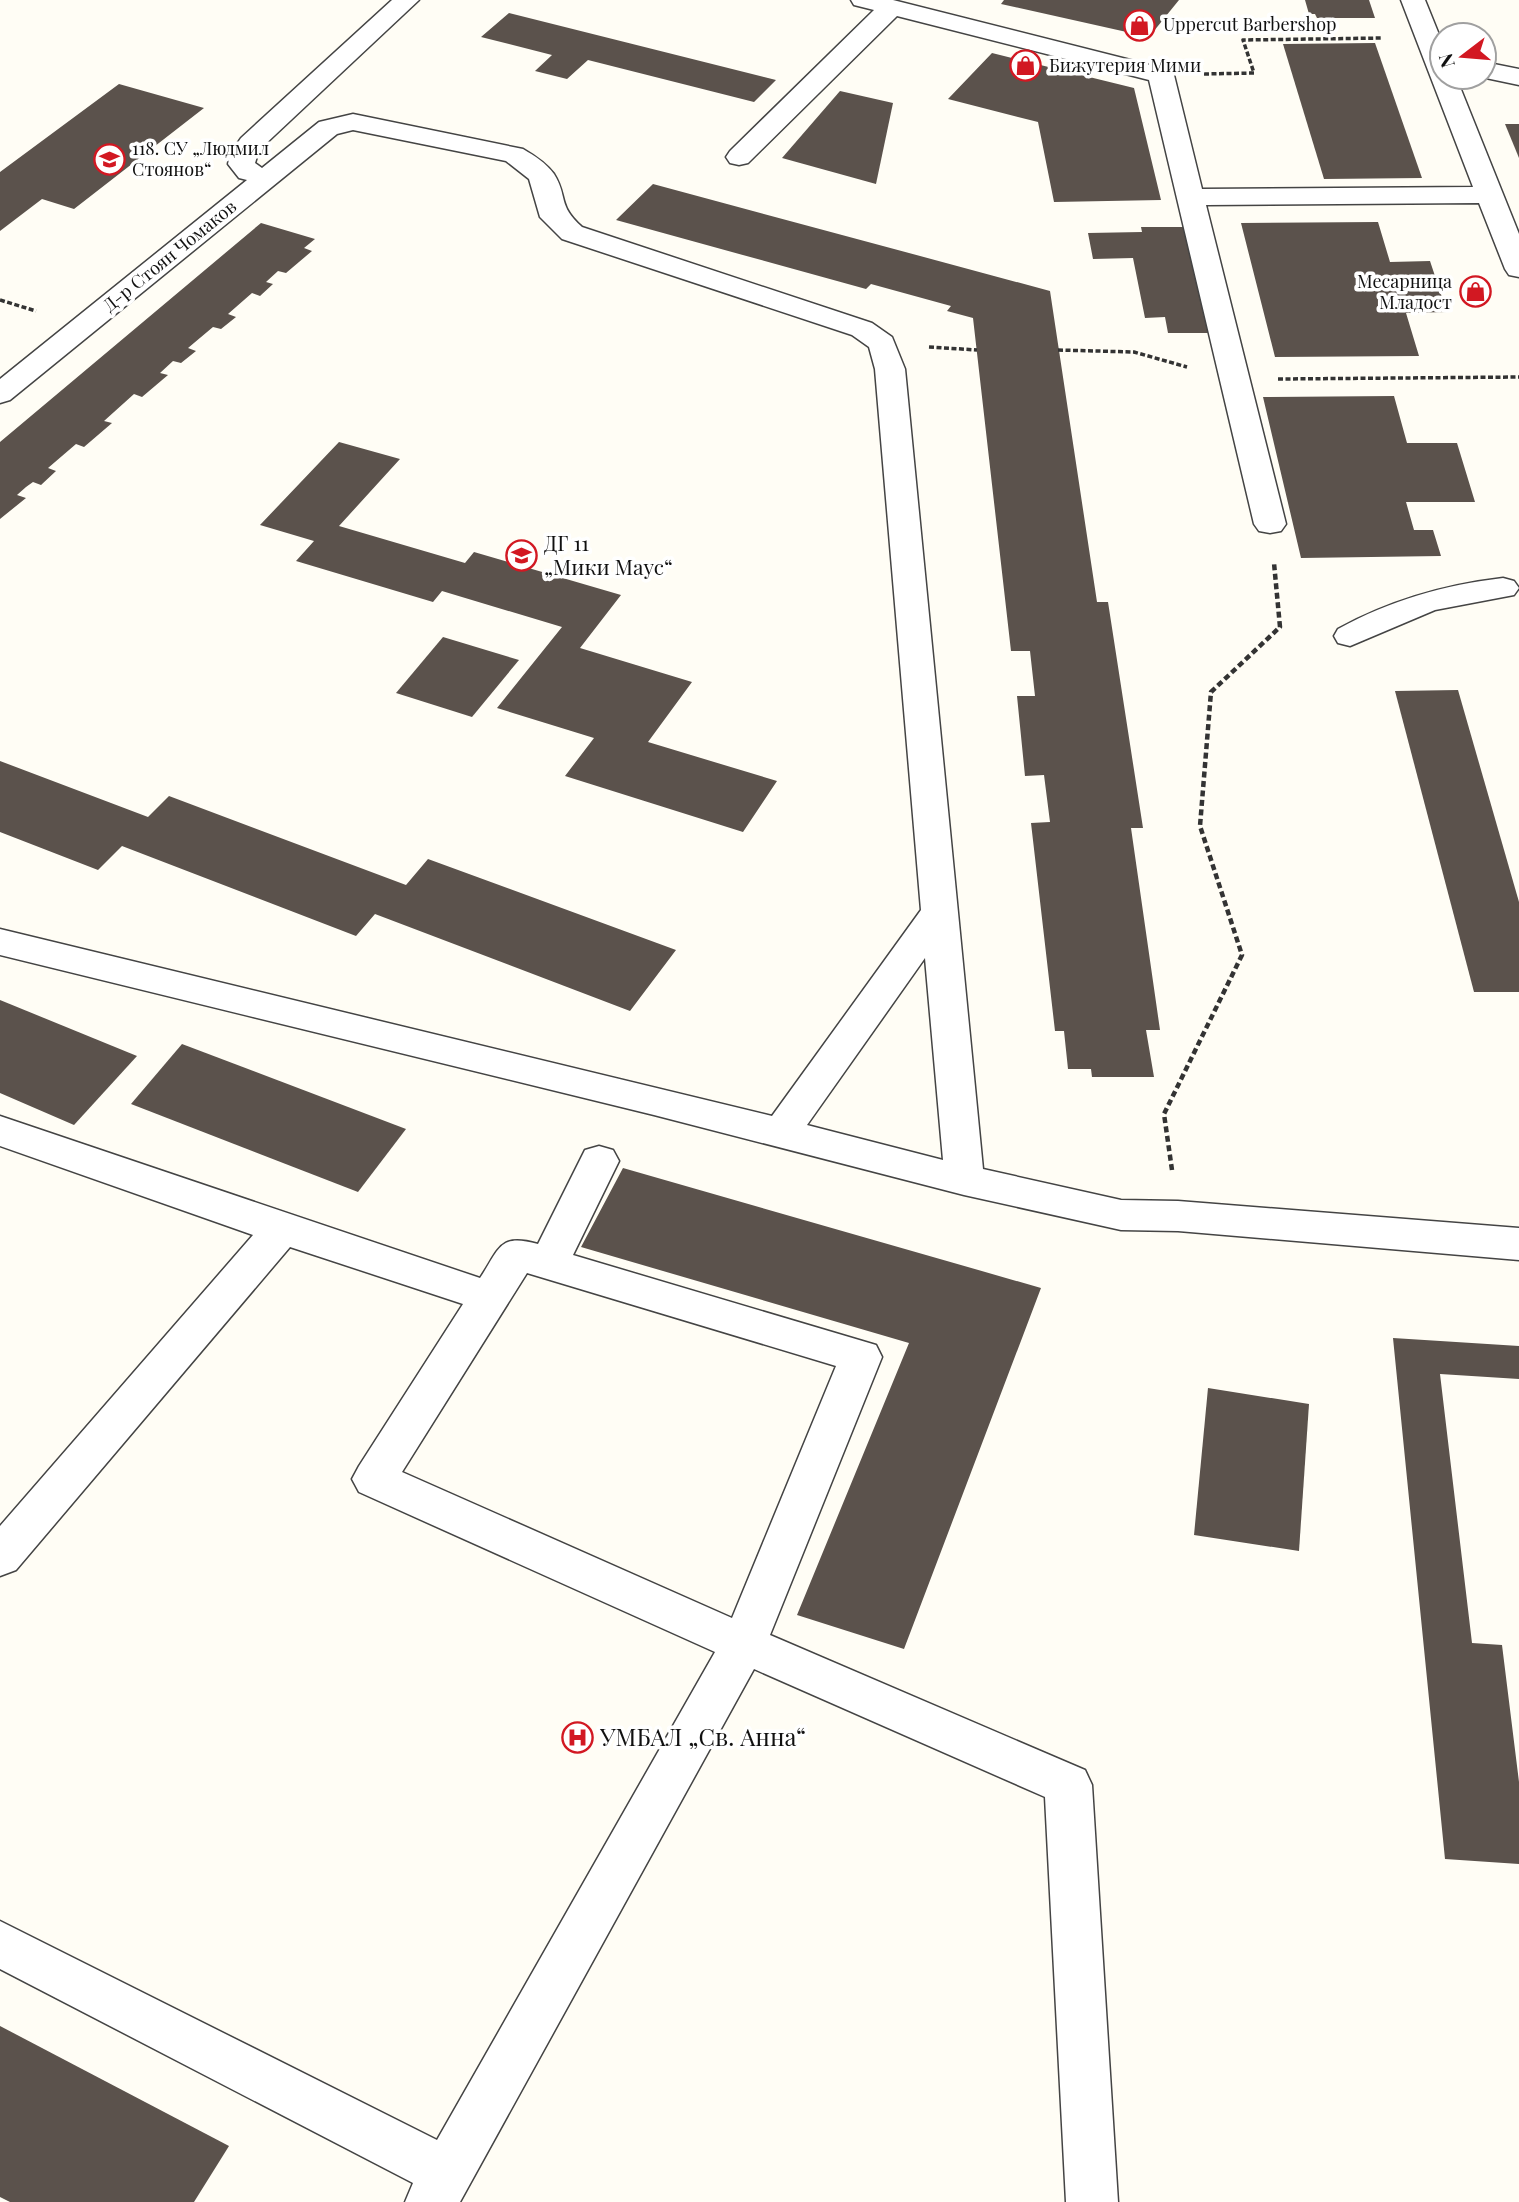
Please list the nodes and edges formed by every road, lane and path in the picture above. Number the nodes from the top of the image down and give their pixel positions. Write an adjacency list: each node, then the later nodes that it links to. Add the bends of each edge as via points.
1 (407, 0): 12 (street, via 250,144 241,164)
2 (863, 0): 4 (street)
3 (1413, 0): 5 (street)
4 (891, 8): 11 (street); 14 (street, via 1161,75)
5 (1428, 36)
6 (1382, 38): 8 (path, via 1242,40 1254,73)
7 (1498, 73): 9 (street)
8 (1195, 75)
9 (1519, 77)
10 (1450, 91): 13 (street)
11 (739, 157)
12 (266, 178): 19 (street, Д-р Стоян Чомаков); 23 (street, Д-р Стоян Чомаков, via 328,128 353,122 514,155 542,177 554,217 572,233 862,329 882,343 890,369)
13 (1488, 195): 14 (street); 15 (street)
14 (1190, 197): 18 (street)
15 (1519, 269)
16 (1058, 350): 18 (path, via 1134,352)
17 (1519, 377): 18 (path)
18 (1233, 380): 20 (street)
19 (0, 394)
20 (1270, 524): 29 (path, via 1280,626 1211,692 1200,826 1242,955 1164,1114)
21 (1503, 588): 22 (street, via 1419,602)
22 (1350, 636)
23 (941, 909): 26 (street); 28 (street, Д-р Стоян Чомаков)
24 (0, 942): 26 (street)
25 (0, 1131): 30 (street)
26 (780, 1133): 28 (street)
27 (599, 1161): 32 (street)
28 (964, 1180): 29 (street, via 1121,1215)
29 (1178, 1216): 31 (street)
30 (282, 1229): 33 (street); 34 (street)
31 (1519, 1244)
32 (549, 1263): 33 (street, via 517,1254); 35 (street, via 861,1357)
33 (490, 1297): 35 (street, via 374,1479)
34 (0, 1557)
35 (744, 1644): 37 (street); 38 (street, via 1068,1784)
36 (0, 1944): 37 (street)
37 (439, 2188)
38 (1092, 2202)

